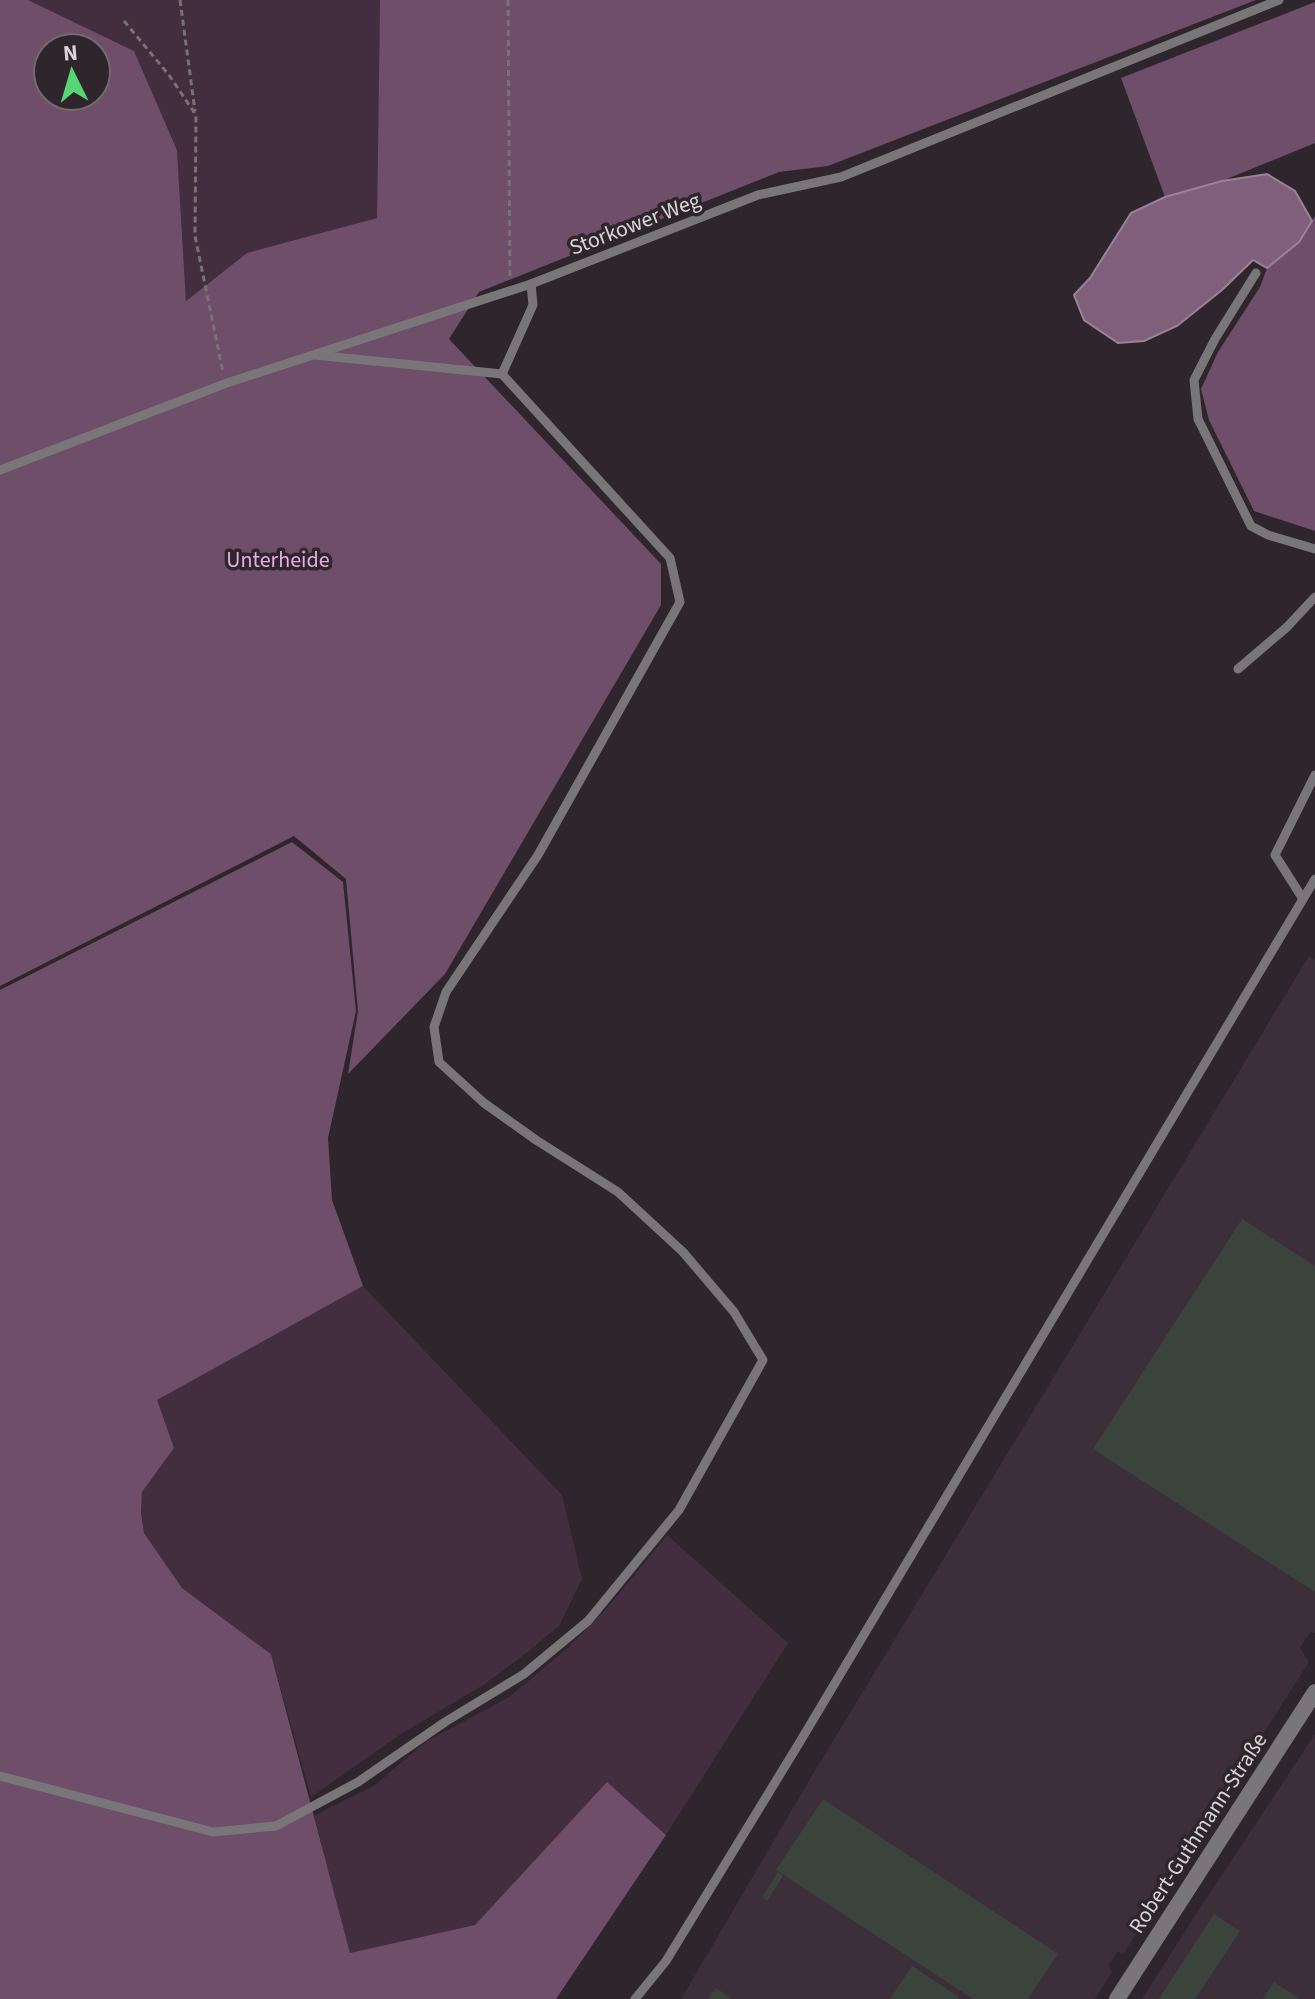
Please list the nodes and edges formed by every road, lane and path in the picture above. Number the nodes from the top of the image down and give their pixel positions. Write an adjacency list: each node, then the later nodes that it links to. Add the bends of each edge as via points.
1 (180, 0): 5 (path)
2 (508, 0): 8 (path)
3 (1279, 0): 7 (lane, Storkower Weg, via 841,177 758,195)
4 (124, 21): 5 (path)
5 (196, 115): 11 (path, via 195,236)
6 (1256, 273): 13 (lane, via 1194,380 1198,419 1251,526)
7 (531, 284): 8 (lane, Storkower Weg); 10 (lane, via 533,305)
8 (510, 291): 9 (lane, Storkower Weg)
9 (309, 355): 10 (lane); 11 (lane, Storkower Weg)
10 (502, 374): 20 (lane, via 670,558 680,602 538,855 446,992 434,1027 439,1062 484,1103 618,1192 683,1252 734,1312 763,1360 679,1510 588,1621 524,1674 358,1782 276,1826 213,1832)
11 (227, 383): 12 (lane, Storkower Weg)
12 (0, 470)
13 (1315, 549)
14 (1315, 597): 15 (lane)
15 (1238, 669)
16 (1315, 775): 18 (lane, via 1275,855)
17 (1315, 879): 18 (lane)
18 (1303, 899): 21 (lane, via 666,1961)
19 (1315, 1692): 22 (street, Robert-Guthmann-Straße)
20 (0, 1776)
21 (634, 1998)
22 (1117, 1999)

